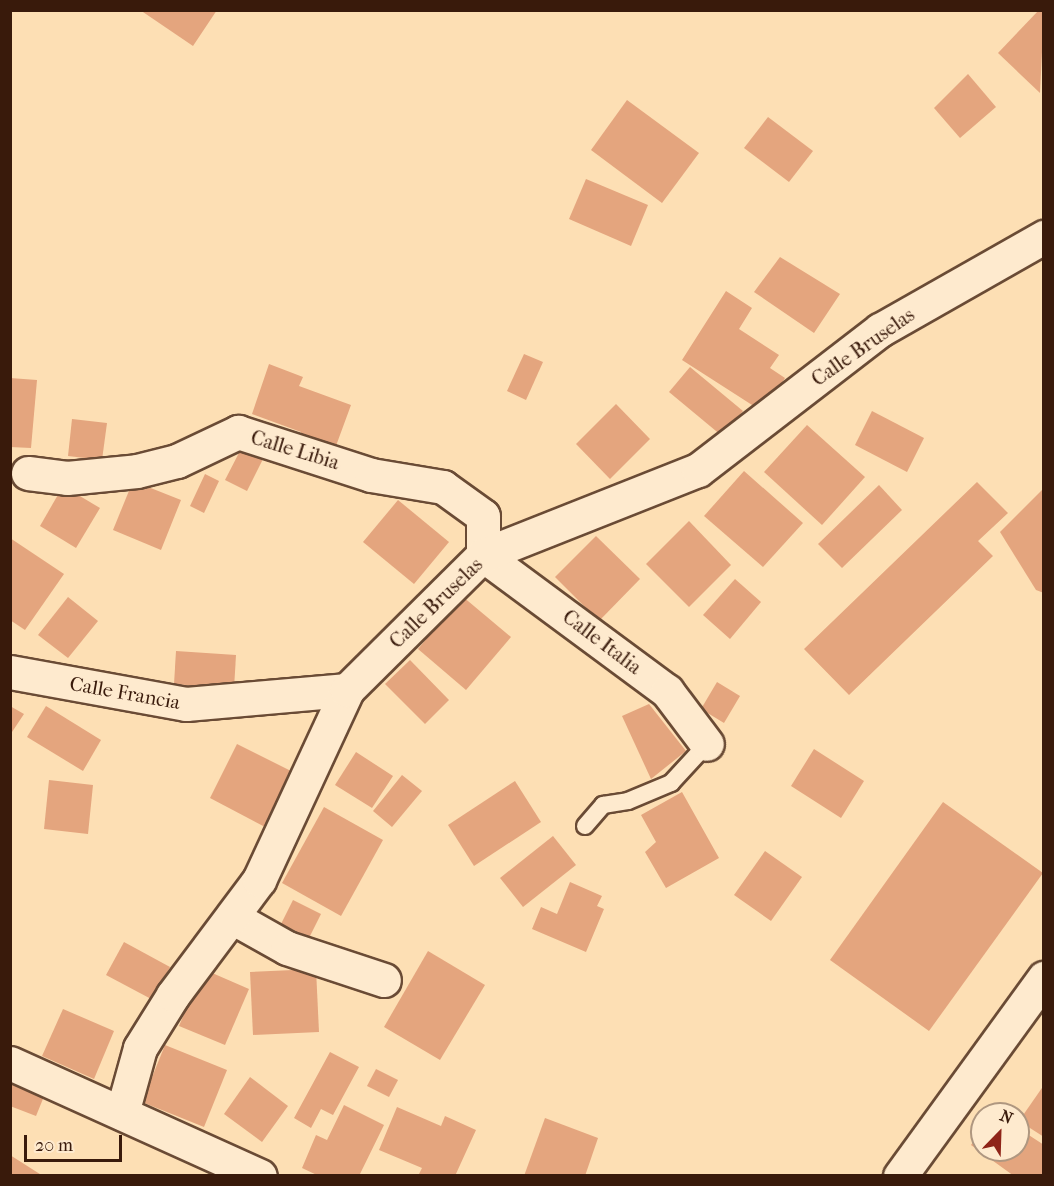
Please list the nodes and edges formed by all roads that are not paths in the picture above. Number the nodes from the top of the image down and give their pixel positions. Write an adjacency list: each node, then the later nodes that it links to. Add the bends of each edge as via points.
1 (1044, 237): 3 (street, Calle Bruselas, via 880,330 698,470)
2 (28, 473): 3 (street, Calle Libia, via 67,478 137,471 177,461 238,432 371,475 443,487 483,516)
3 (483, 555): 5 (street, Calle Bruselas); 6 (street, Calle Italia, via 667,691)
4 (10, 672): 5 (street, Calle Francia, via 186,704)
5 (347, 690): 8 (street, Calle Bruselas, via 259,880)
6 (707, 744): 7 (lane, via 671,783 628,801 603,805)
7 (585, 826)
8 (232, 917): 10 (street, via 286,948); 12 (street, Calle Bruselas, via 140,1048)
9 (1044, 978): 14 (street)
10 (384, 980)
11 (10, 1063): 12 (street)
12 (122, 1113): 13 (street)
13 (260, 1176)
14 (900, 1176)

